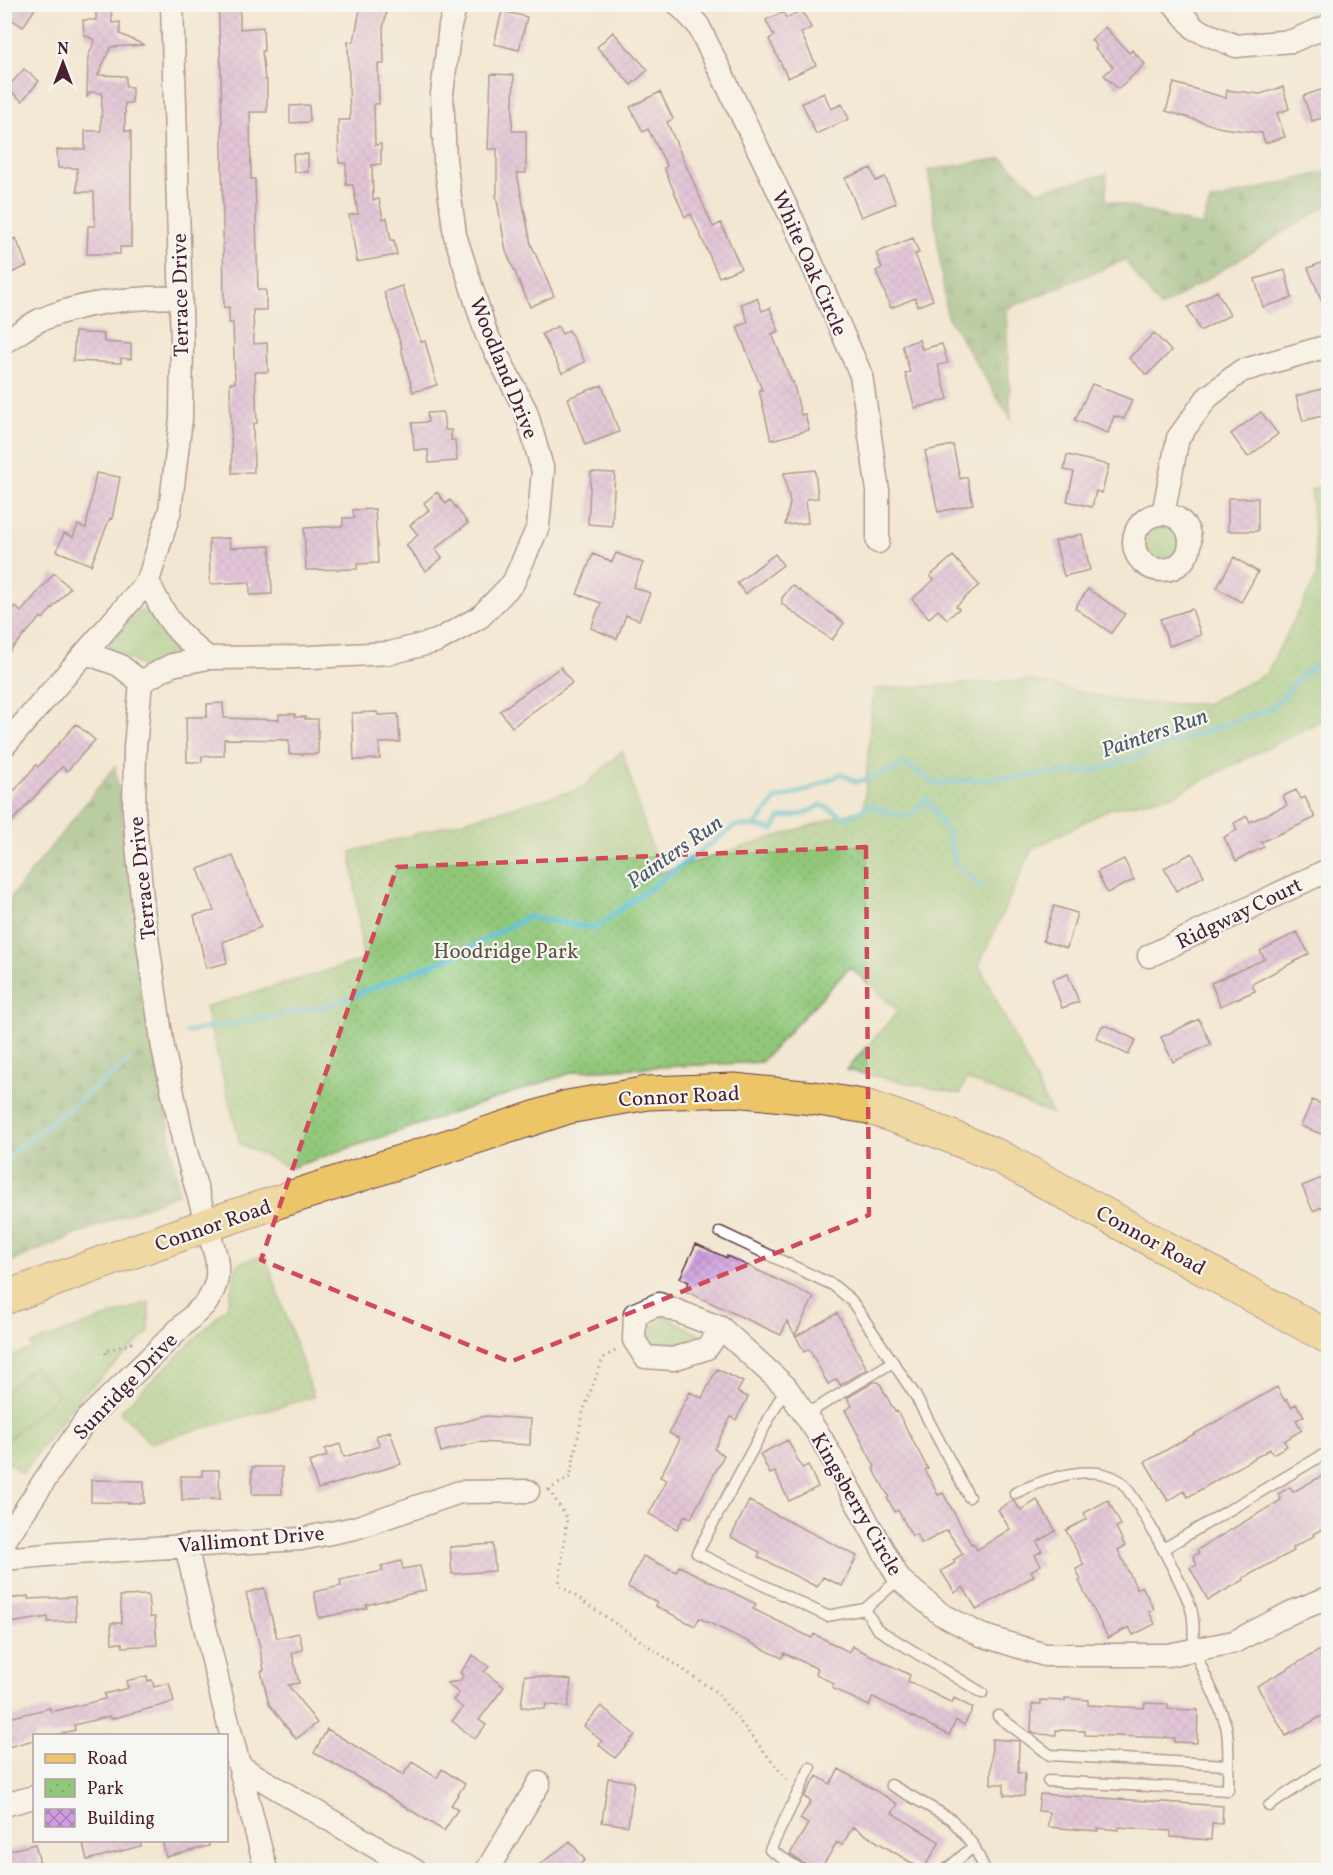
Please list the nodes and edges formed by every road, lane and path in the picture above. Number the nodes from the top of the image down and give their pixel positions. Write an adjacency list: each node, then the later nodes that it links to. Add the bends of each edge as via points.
1 (172, 4): 6 (street, Terrace Drive)
2 (456, 4): 13 (street, Woodland Drive, via 442,94 445,160 455,236 486,333 526,411 543,471 538,527 513,583 480,617 437,641 390,653)
3 (678, 4): 10 (street, White Oak Circle, via 698,25 794,223 861,375 878,491)
4 (1174, 4): 5 (street, via 1195,29 1236,46 1292,41)
5 (1329, 26)
6 (181, 297): 7 (street, via 85,304 38,321); 11 (street, Terrace Drive, via 181,418 170,510)
7 (4, 342)
8 (1329, 346): 9 (street, via 1241,371 1207,398 1178,438)
9 (1162, 514)
10 (878, 542)
11 (148, 581): 12 (street, Terrace Drive); 13 (street, via 160,609 185,640)
12 (86, 652): 14 (street, via 119,664); 15 (street, Terrace Drive)
13 (208, 658): 14 (street, Woodland Drive, via 172,665)
14 (141, 682): 18 (street, Terrace Drive, via 134,812 143,909 163,1048)
15 (4, 746)
16 (1329, 870): 17 (street, Ridgway Court)
17 (1149, 956)
18 (207, 1225): 20 (main road, Connor Road); 22 (main road, Connor Road, via 568,1107 648,1093 734,1090 868,1107 1000,1157); 25 (street, Sunridge Drive, via 218,1272 216,1288 207,1302)
19 (720, 1232): 26 (lane, via 833,1285 851,1300)
20 (4, 1298)
21 (722, 1328): 23 (street, via 707,1348 673,1359 645,1357); 23 (street, Kingsberry Circle, via 659,1304 635,1314); 27 (street, Kingsberry Circle)
22 (1329, 1337)
23 (634, 1340): 30 (path, via 603,1358 584,1412 570,1477)
24 (106, 1354): 25 (path, via 105,1351 132,1343)
25 (147, 1359): 33 (street, Sunridge Drive, via 86,1420)
26 (893, 1362): 28 (lane); 32 (lane)
27 (786, 1387): 28 (street, Kingsberry Circle); 39 (lane, via 697,1553 827,1616)
28 (805, 1415): 37 (street, Kingsberry Circle)
29 (1329, 1452): 35 (lane)
30 (539, 1491): 34 (street, Vallimont Drive, via 460,1492 354,1528 301,1539); 50 (path, via 567,1518 559,1585 716,1692)
31 (1015, 1492): 35 (lane, via 1046,1479 1101,1473 1121,1482)
32 (969, 1497)
33 (4, 1542)
34 (186, 1546): 36 (street, Vallimont Drive); 43 (street)
35 (1163, 1549): 40 (lane, via 1192,1609)
36 (4, 1559)
37 (899, 1579): 39 (lane); 40 (street, Kingsberry Circle, via 951,1620 981,1635 1046,1655 1168,1655)
38 (1329, 1598): 40 (street, Kingsberry Circle, via 1234,1642)
39 (865, 1609): 41 (lane, via 877,1629)
40 (1195, 1651): 44 (lane, via 1227,1727)
41 (982, 1693)
42 (998, 1716): 44 (lane, via 1050,1755)
43 (234, 1754): 55 (street); 56 (street)
44 (1228, 1765): 47 (lane, via 1228,1790)
45 (1329, 1766): 53 (lane)
46 (810, 1768): 50 (lane)
47 (1048, 1781)
48 (539, 1783): 57 (street)
49 (891, 1785): 54 (lane, via 951,1818)
50 (798, 1793): 58 (lane, via 770,1850)
51 (33, 1797): 52 (street)
52 (4, 1805)
53 (1269, 1806)
54 (974, 1846): 59 (lane); 60 (lane)
55 (266, 1870)
56 (414, 1870)
57 (487, 1870)
58 (801, 1870)
59 (946, 1870)
60 (985, 1870)

